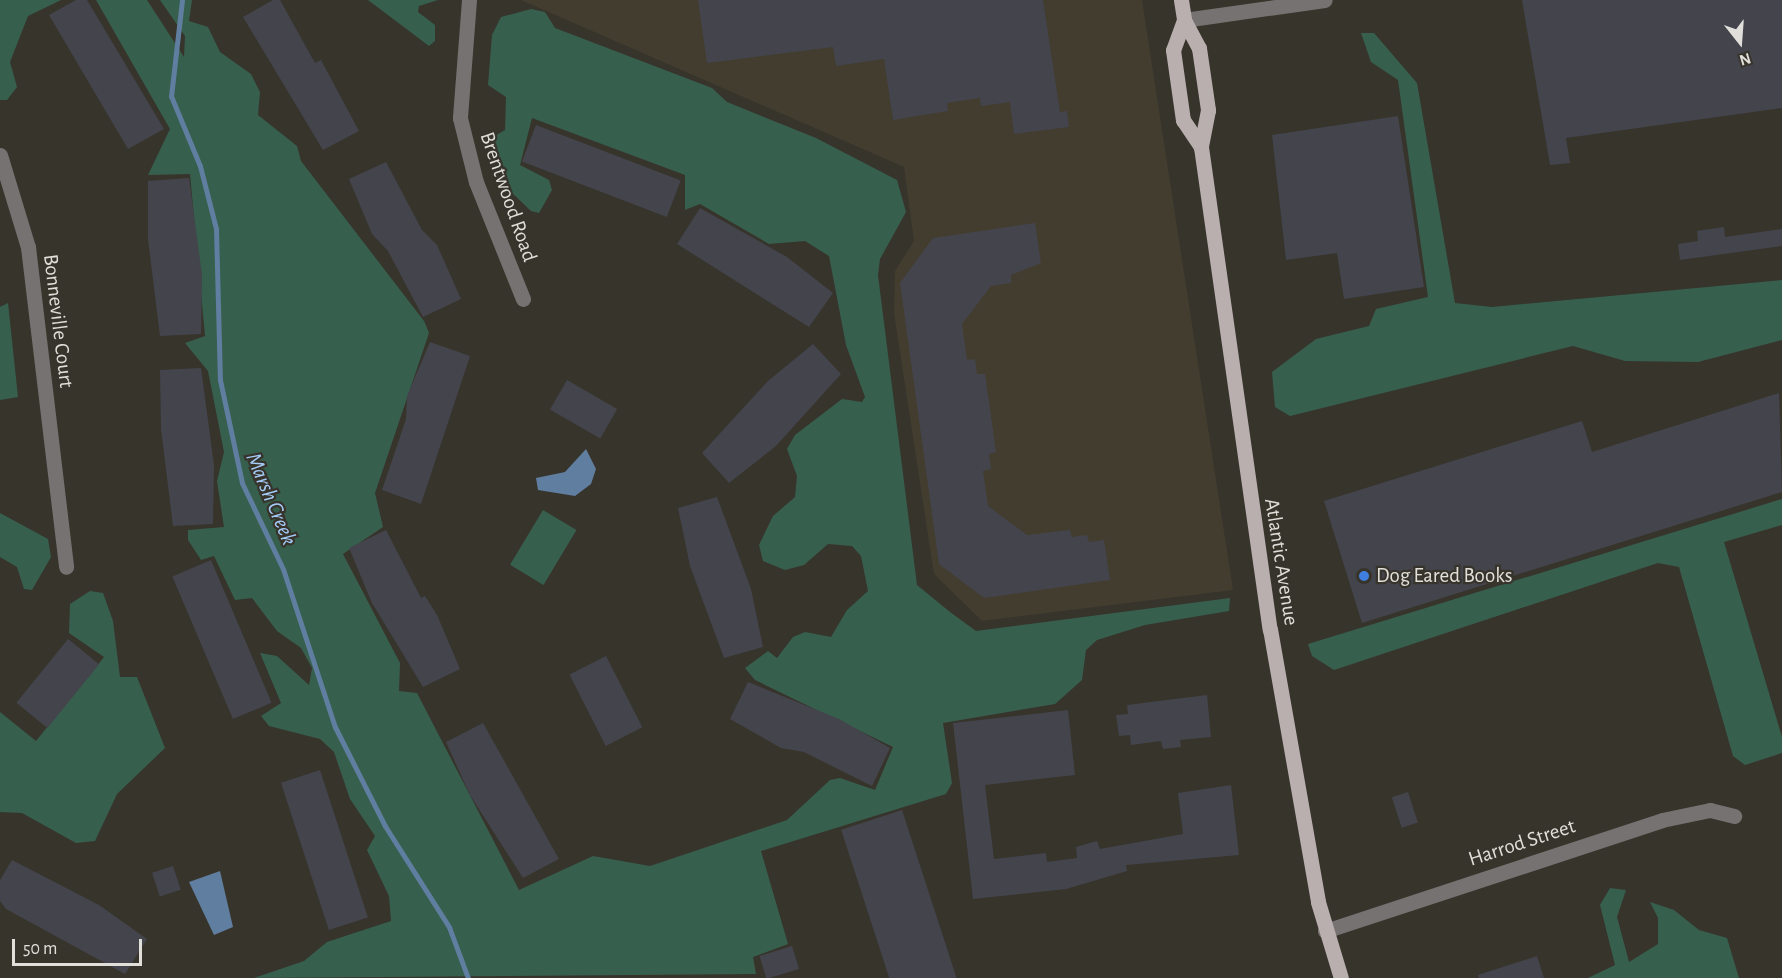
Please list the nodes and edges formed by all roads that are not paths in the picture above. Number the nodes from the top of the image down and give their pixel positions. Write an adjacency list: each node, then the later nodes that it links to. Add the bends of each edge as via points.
1 (469, 0): 7 (street, Brentwood Road, via 460,118 476,182)
2 (1181, 0): 4 (main road, Atlantic Avenue)
3 (1325, 0): 4 (street)
4 (1184, 20): 5 (main road, Atlantic Avenue, via 1199,48 1208,110); 5 (main road, Atlantic Avenue, via 1174,56 1184,120)
5 (1201, 147): 10 (main road, Atlantic Avenue, via 1268,619)
6 (0, 155): 8 (street, Bonneville Court, via 28,247)
7 (524, 299)
8 (66, 567)
9 (1734, 816): 10 (street, Harrod Street, via 1710,810 1662,820)
10 (1325, 931): 11 (main road, Atlantic Avenue)
11 (1341, 978)

